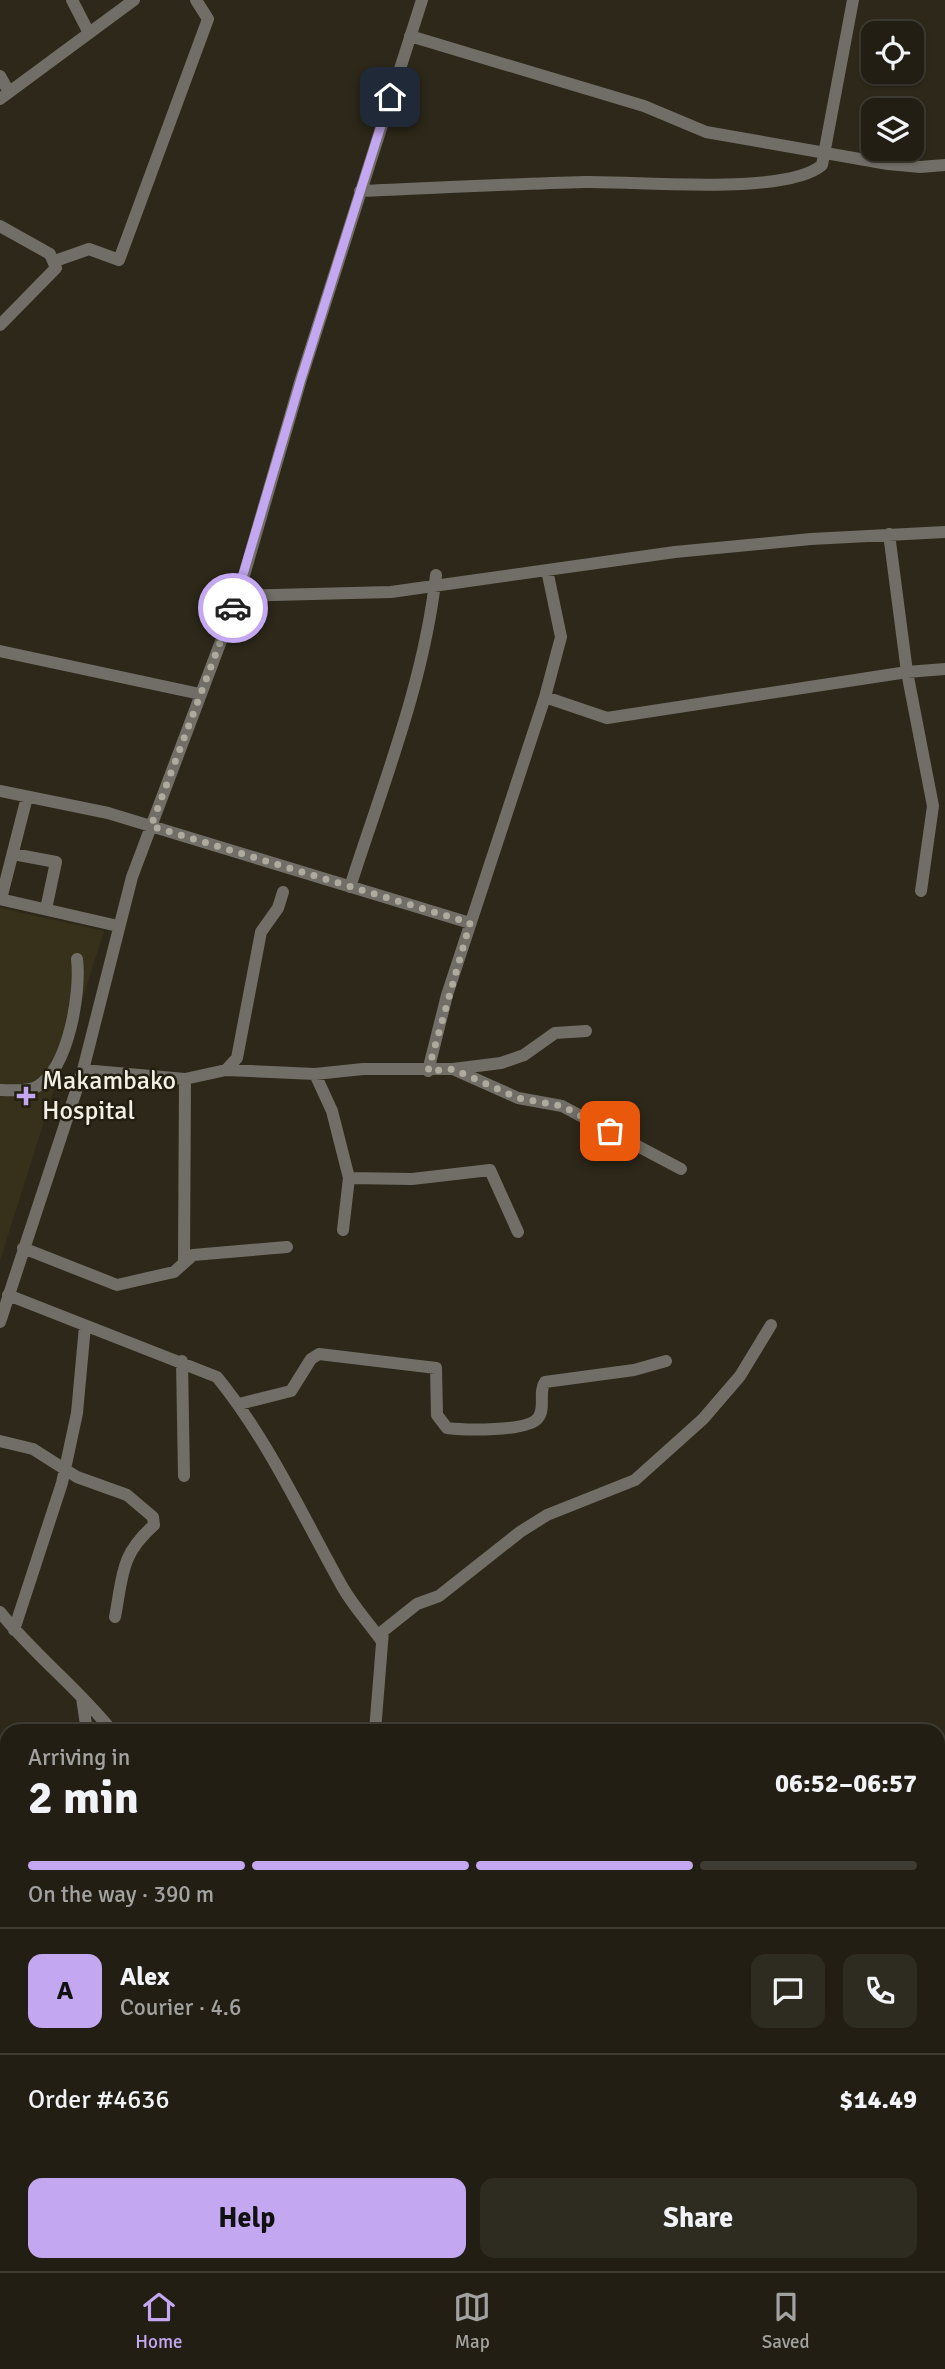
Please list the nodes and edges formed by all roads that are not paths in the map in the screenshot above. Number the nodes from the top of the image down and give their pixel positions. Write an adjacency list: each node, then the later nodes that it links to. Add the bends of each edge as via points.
1 (72, 0): 6 (street)
2 (134, 0): 6 (street)
3 (196, 0): 14 (street, via 208,19 119,260 89,248)
4 (422, 0): 7 (street)
5 (853, 0): 10 (street)
6 (89, 33): 9 (street)
7 (410, 36): 10 (street, via 644,106 706,132); 12 (street)
8 (0, 76): 9 (street)
9 (5, 96)
10 (823, 152): 11 (street, via 888,164); 12 (street, via 822,165 815,171 754,182 586,182)
11 (945, 165)
12 (360, 191): 20 (street)
13 (0, 226): 14 (street)
14 (55, 261): 15 (street, via 56,268)
15 (0, 325)
16 (945, 532): 17 (street)
17 (890, 534): 18 (street, via 676,552); 23 (street)
18 (547, 570): 19 (street); 25 (street, via 561,637)
19 (435, 581): 20 (street, via 391,592); 30 (street, via 415,691)
20 (238, 596): 24 (street)
21 (0, 650): 24 (street)
22 (945, 669): 23 (street)
23 (907, 672): 25 (street, via 607,718); 31 (street, via 933,806)
24 (200, 694): 28 (street)
25 (545, 697): 35 (street)
26 (0, 791): 27 (street)
27 (27, 797): 28 (street); 29 (street)
28 (151, 826): 30 (street); 36 (street)
29 (13, 854): 33 (street); 34 (street, via 56,862)
30 (350, 887): 35 (street)
31 (921, 891)
32 (283, 892): 41 (street, via 261,932 237,1058)
33 (0, 899): 34 (street)
34 (46, 909): 36 (street)
35 (470, 923): 42 (street)
36 (118, 926): 40 (street)
37 (77, 959): 45 (street, via 80,983 56,1067 38,1086)
38 (586, 1031): 39 (street, via 555,1033 524,1055 501,1063)
39 (453, 1069): 42 (street); 46 (street, via 518,1098 562,1106)
40 (83, 1070): 44 (street); 51 (street)
41 (226, 1070): 43 (street); 44 (street)
42 (428, 1071): 43 (street, via 363,1069)
43 (315, 1074): 47 (street, via 332,1111)
44 (186, 1079): 52 (street)
45 (0, 1090)
46 (681, 1169)
47 (349, 1178): 48 (street); 49 (street, via 412,1179 490,1170)
48 (343, 1230)
49 (518, 1232)
50 (287, 1247): 52 (street, via 193,1255)
51 (23, 1248): 52 (street, via 117,1285 180,1270); 53 (street)
52 (184, 1260)
53 (7, 1285): 54 (street); 56 (street)
54 (0, 1322)
55 (771, 1325): 66 (street, via 740,1376 703,1419 635,1480 547,1515 520,1532 439,1596 410,1610 383,1631)
56 (85, 1326): 57 (street); 61 (street, via 77,1413)
57 (182, 1361): 59 (street, via 218,1377); 62 (street)
58 (666, 1361): 59 (street, via 545,1382 538,1418 508,1428 447,1428 438,1415 436,1368 319,1354 310,1359 291,1391)
59 (239, 1404): 66 (street, via 344,1590)
60 (0, 1441): 61 (street, via 33,1449)
61 (63, 1468): 64 (street, via 127,1495 155,1521 127,1556); 65 (street)
62 (184, 1476)
63 (0, 1612): 65 (street)
64 (115, 1617)
65 (14, 1630): 67 (street)
66 (381, 1640): 70 (street)
67 (82, 1698): 68 (street); 69 (street)
68 (86, 1724)
69 (106, 1724)
70 (375, 1724)

